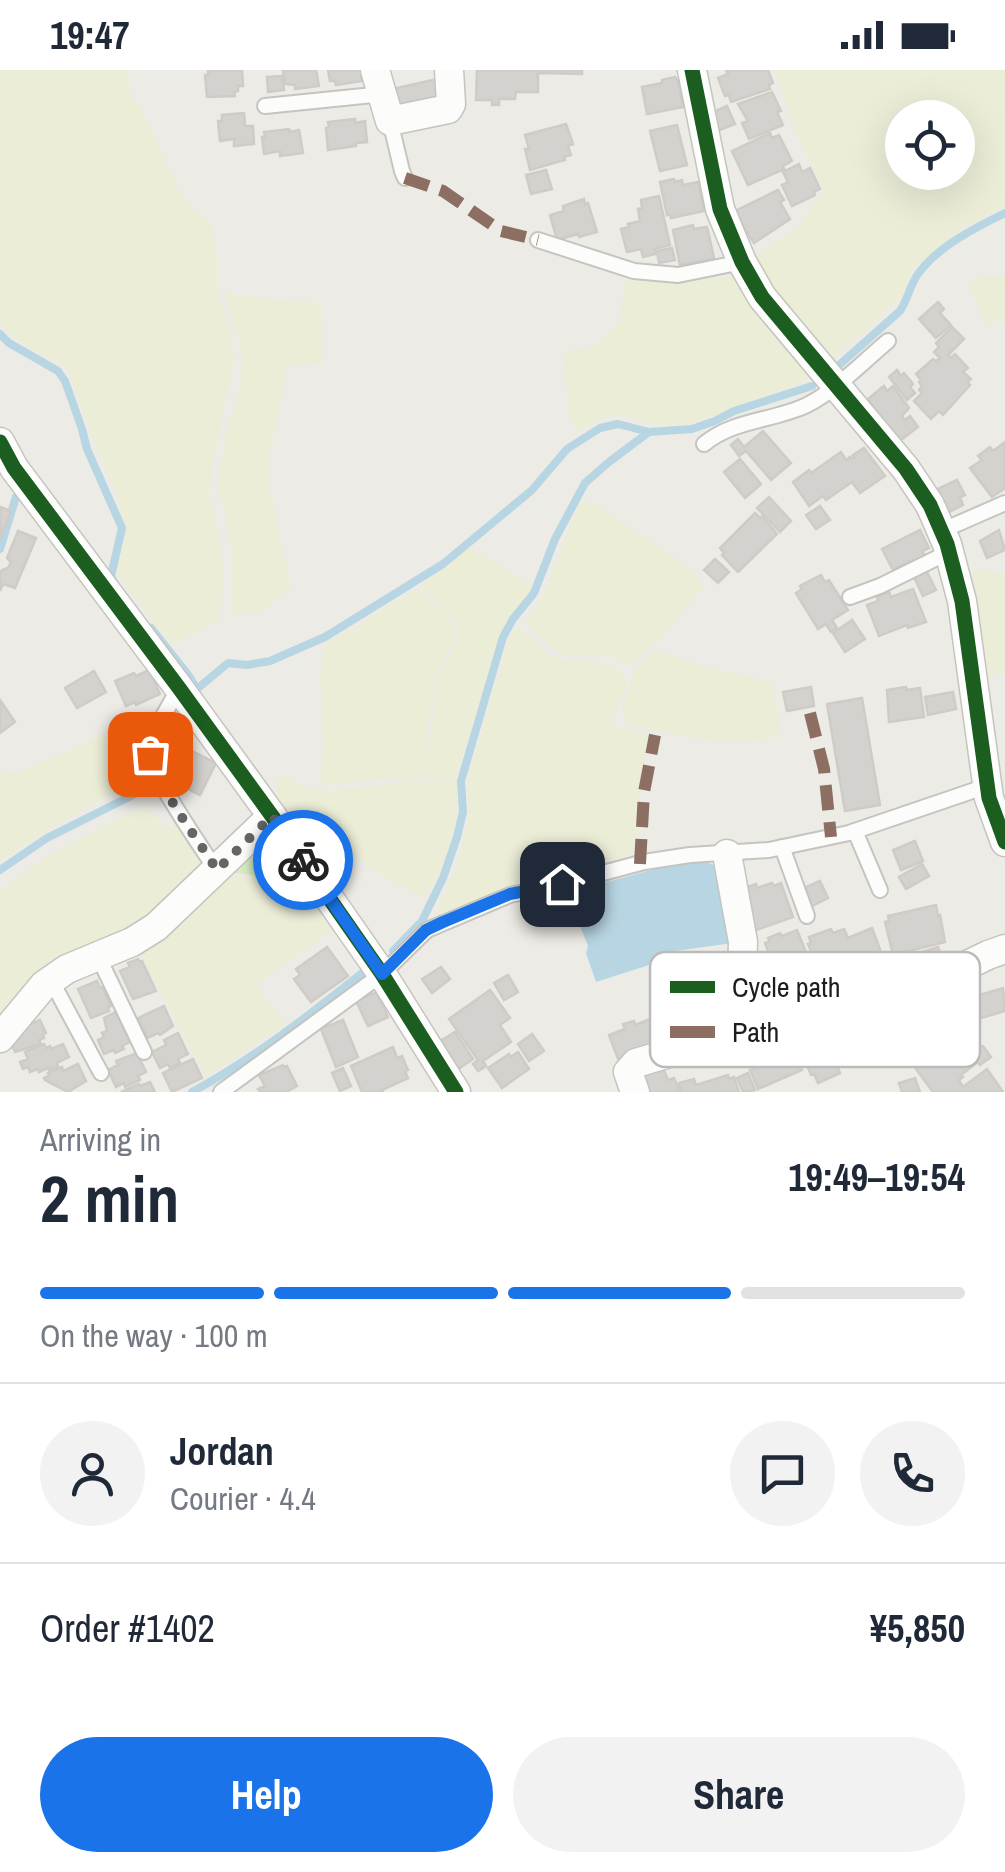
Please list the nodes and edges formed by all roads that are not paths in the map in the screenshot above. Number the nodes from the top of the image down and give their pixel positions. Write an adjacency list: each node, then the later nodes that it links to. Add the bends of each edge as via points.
1 (449, 70): 5 (street, via 448,110)
2 (692, 70): 8 (street, via 720,210)
3 (379, 82): 4 (lane); 5 (street)
4 (265, 106)
5 (390, 121): 6 (lane)
6 (405, 178)
7 (538, 240): 8 (lane, via 634,271 678,275)
8 (742, 262): 10 (street, via 762,297)
9 (888, 341): 10 (lane)
10 (835, 385): 12 (lane, via 807,405); 15 (street, via 906,469)
11 (0, 442): 13 (street)
12 (704, 444)
13 (7, 473): 17 (street)
14 (1005, 503): 15 (lane)
15 (945, 541): 16 (lane, via 880,586); 18 (street, via 962,600)
16 (850, 597)
17 (180, 688): 19 (street); 24 (lane, via 158,729 152,766)
18 (987, 786): 20 (lane); 21 (street)
19 (272, 816): 24 (street); 31 (street)
20 (855, 831): 22 (lane); 25 (lane)
21 (1005, 842)
22 (782, 847): 23 (lane); 26 (lane)
23 (727, 854): 28 (street); 31 (lane, via 644,862 510,894 426,930)
24 (217, 870): 29 (street, via 147,934)
25 (880, 890)
26 (807, 916)
27 (1005, 949): 30 (street)
28 (744, 952)
29 (98, 956): 32 (street); 34 (lane)
30 (980, 959)
31 (382, 974): 37 (lane); 38 (street)
32 (52, 980): 33 (street); 36 (lane)
33 (0, 1038)
34 (144, 1052)
35 (650, 1059): 39 (street, via 628,1072)
36 (101, 1073)
37 (221, 1092)
38 (456, 1092)
39 (635, 1092)

